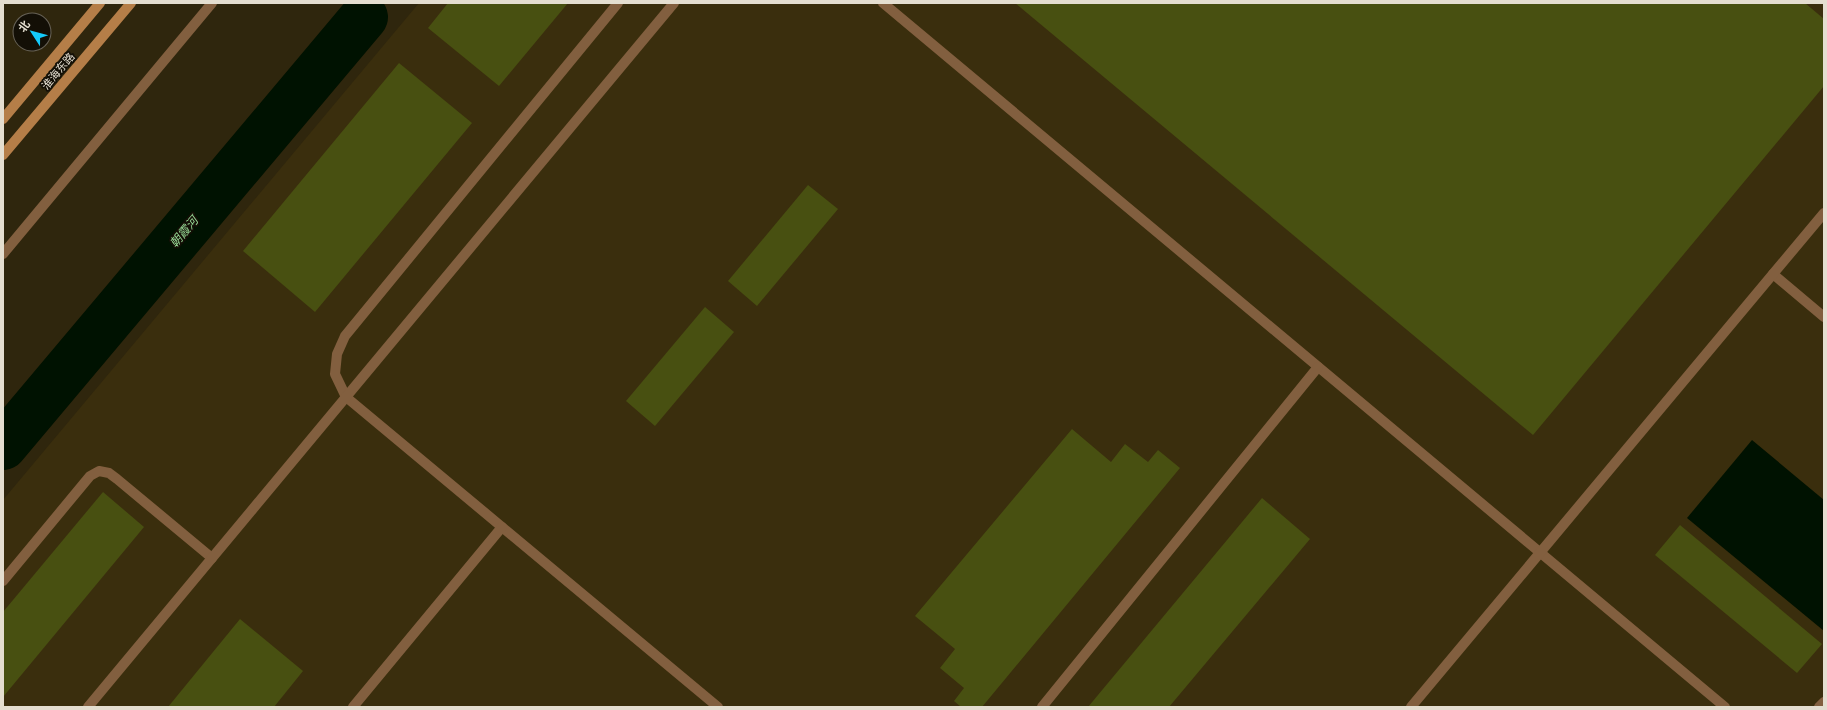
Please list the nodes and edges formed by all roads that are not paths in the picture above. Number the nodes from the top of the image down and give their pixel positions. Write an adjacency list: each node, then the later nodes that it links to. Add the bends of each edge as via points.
1 (100, 3): 7 (main road, 淮海东路)
2 (131, 3): 8 (main road, 淮海东路)
3 (212, 3): 10 (lane)
4 (618, 3): 14 (lane, via 345,336 337,354 335,374)
5 (674, 3): 14 (lane)
6 (883, 3): 13 (lane)
7 (3, 119)
8 (3, 154)
9 (1824, 213): 11 (lane)
10 (3, 254)
11 (1773, 274): 12 (lane); 16 (lane)
12 (1824, 317)
13 (1318, 367): 16 (lane); 23 (lane)
14 (346, 398): 15 (lane); 17 (lane)
15 (502, 528): 21 (lane); 22 (lane)
16 (1541, 552): 24 (lane); 25 (lane)
17 (212, 558): 18 (lane, via 117,479 109,473 99,471 90,476); 20 (lane)
18 (3, 581)
19 (1824, 702): 26 (lane)
20 (88, 707)
21 (353, 707)
22 (718, 707)
23 (1042, 707)
24 (1411, 707)
25 (1726, 707)
26 (1820, 707)

